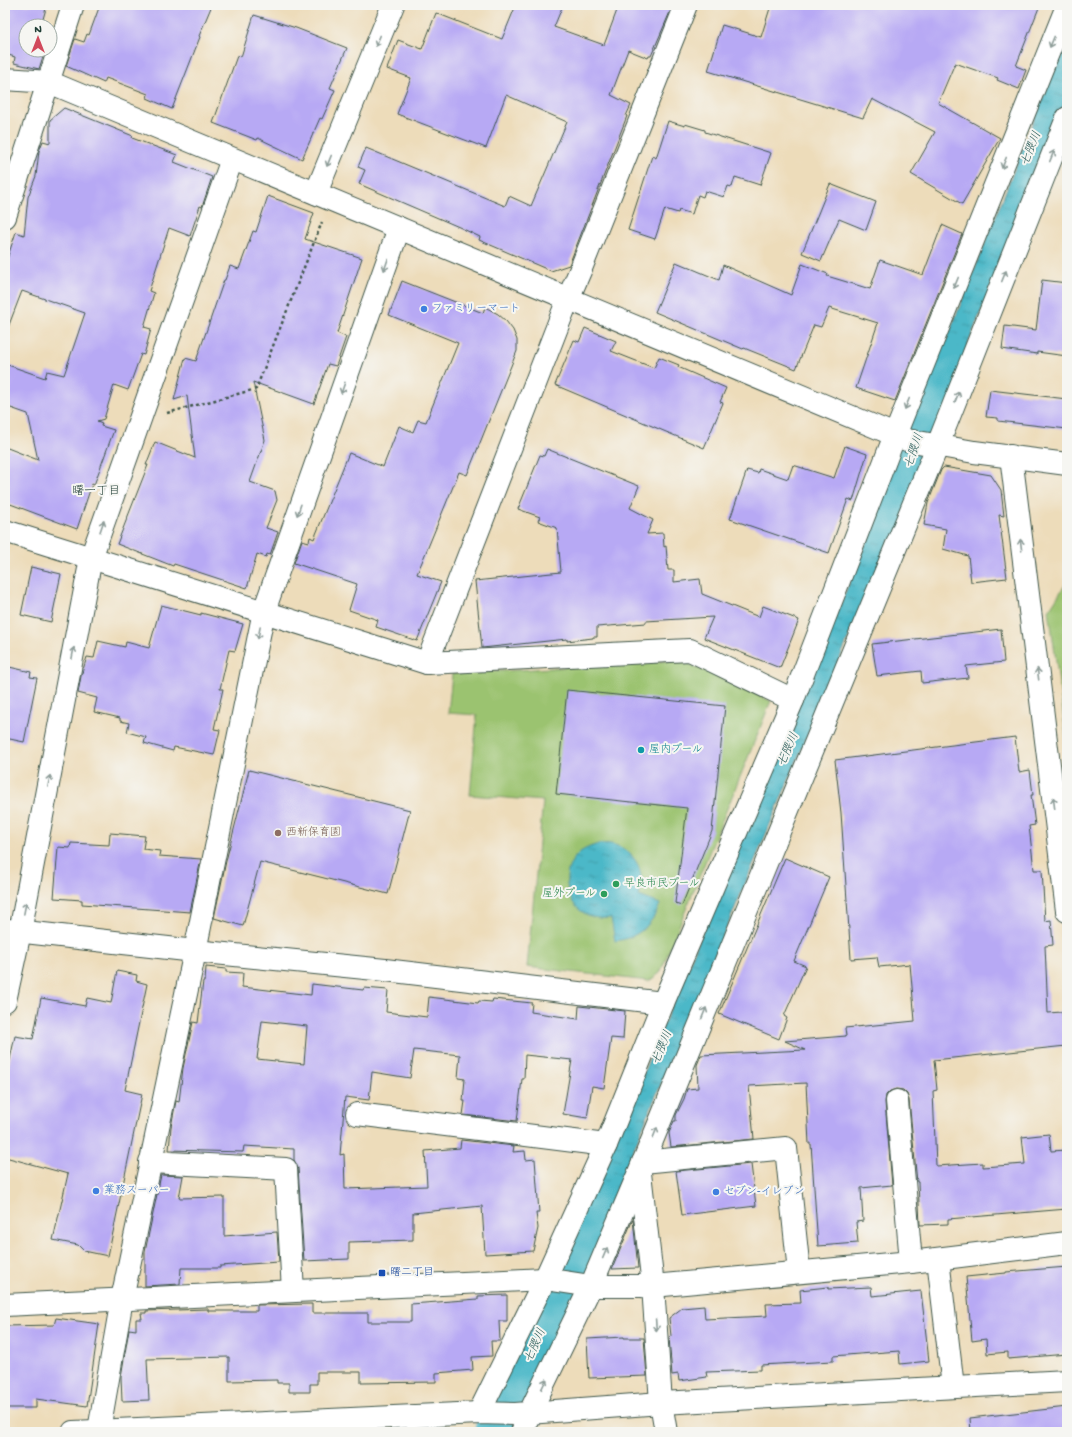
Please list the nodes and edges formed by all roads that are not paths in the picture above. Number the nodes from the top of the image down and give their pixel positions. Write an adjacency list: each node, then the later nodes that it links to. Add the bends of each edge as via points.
1 (74, 5): 6 (street)
2 (393, 5): 9 (street, one-way to 9)
3 (686, 5): 12 (street)
4 (1067, 6): 13 (street, one-way to 13)
5 (5, 79): 6 (street)
6 (49, 82): 8 (street); 10 (street)
7 (1067, 118): 13 (street, one-way to 7)
8 (232, 158): 9 (street); 17 (street, one-way to 8)
9 (324, 197): 11 (street)
10 (5, 217)
11 (399, 228): 12 (street); 18 (street, one-way to 18)
12 (568, 299): 13 (street); 19 (street)
13 (916, 442): 14 (street); 20 (street); 30 (street, one-way to 13)
14 (1010, 456): 15 (street); 21 (street, one-way to 14)
15 (1067, 464)
16 (5, 531): 17 (street)
17 (91, 558): 18 (street); 22 (street, one-way to 17)
18 (264, 611): 19 (street); 23 (street, one-way to 23)
19 (427, 663): 20 (street, via 690,650)
20 (794, 700): 25 (street)
21 (1067, 911)
22 (13, 931): 23 (street); 24 (street)
23 (195, 951): 25 (street, via 385,970); 29 (street)
24 (5, 1001)
25 (663, 1003): 28 (street)
26 (897, 1101): 33 (street)
27 (357, 1114): 28 (street)
28 (606, 1145): 35 (street)
29 (150, 1162): 38 (street, via 286,1169); 39 (street)
30 (641, 1166): 34 (street, via 786,1148); 36 (street, one-way to 30); 37 (street)
31 (1067, 1243): 32 (street)
32 (938, 1259): 33 (street); 42 (street)
33 (911, 1262): 34 (street)
34 (799, 1272): 37 (street)
35 (551, 1280): 36 (street); 38 (street); 45 (street)
36 (588, 1285): 37 (street); 44 (street, one-way to 36)
37 (653, 1286): 43 (street, one-way to 43)
38 (293, 1291): 39 (street)
39 (122, 1299): 40 (street); 46 (street)
40 (5, 1305)
41 (1067, 1381): 42 (street)
42 (953, 1387): 43 (street)
43 (662, 1403): 44 (street); 49 (street)
44 (522, 1419): 45 (street)
45 (481, 1420): 47 (street)
46 (99, 1430): 47 (street); 48 (street)
47 (129, 1430)
48 (73, 1432)
49 (666, 1432)

